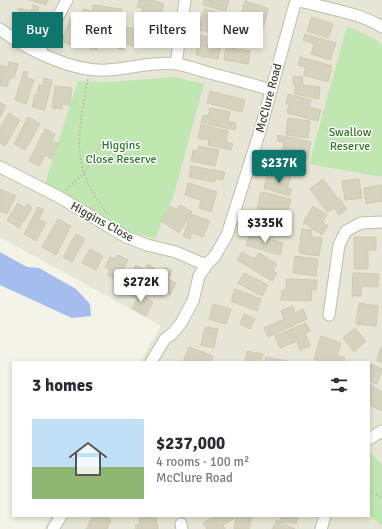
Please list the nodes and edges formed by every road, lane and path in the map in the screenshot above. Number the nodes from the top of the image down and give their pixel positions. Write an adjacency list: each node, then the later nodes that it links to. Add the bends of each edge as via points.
1 (67, 0): 6 (street)
2 (186, 0): 7 (street)
3 (296, 0): 4 (street, via 357,16); 9 (street, McClure Road)
4 (382, 26)
5 (0, 29): 6 (street)
6 (39, 52): 8 (street)
7 (176, 64): 8 (street, via 150,64 108,70); 9 (street)
8 (90, 69): 12 (path, via 80,126 80,158)
9 (271, 90): 16 (street, McClure Road, via 227,235)
10 (103, 141): 12 (path)
11 (0, 167): 13 (street, Higgins Close)
12 (84, 173): 13 (path); 14 (path, via 88,185 105,212)
13 (59, 197): 16 (street, Higgins Close, via 126,237 142,244 176,252 201,263)
14 (111, 215)
15 (382, 222): 17 (street, via 361,223 346,231 339,245)
16 (208, 263): 18 (street, McClure Road, via 199,276 193,301 181,323 164,339)
17 (329, 315)
18 (152, 361)
19 (382, 431): 20 (street)
20 (370, 438)
21 (370, 491): 22 (path)
22 (382, 498)
23 (60, 517): 25 (street)
24 (325, 517): 26 (street)
25 (54, 529)
26 (321, 529)

